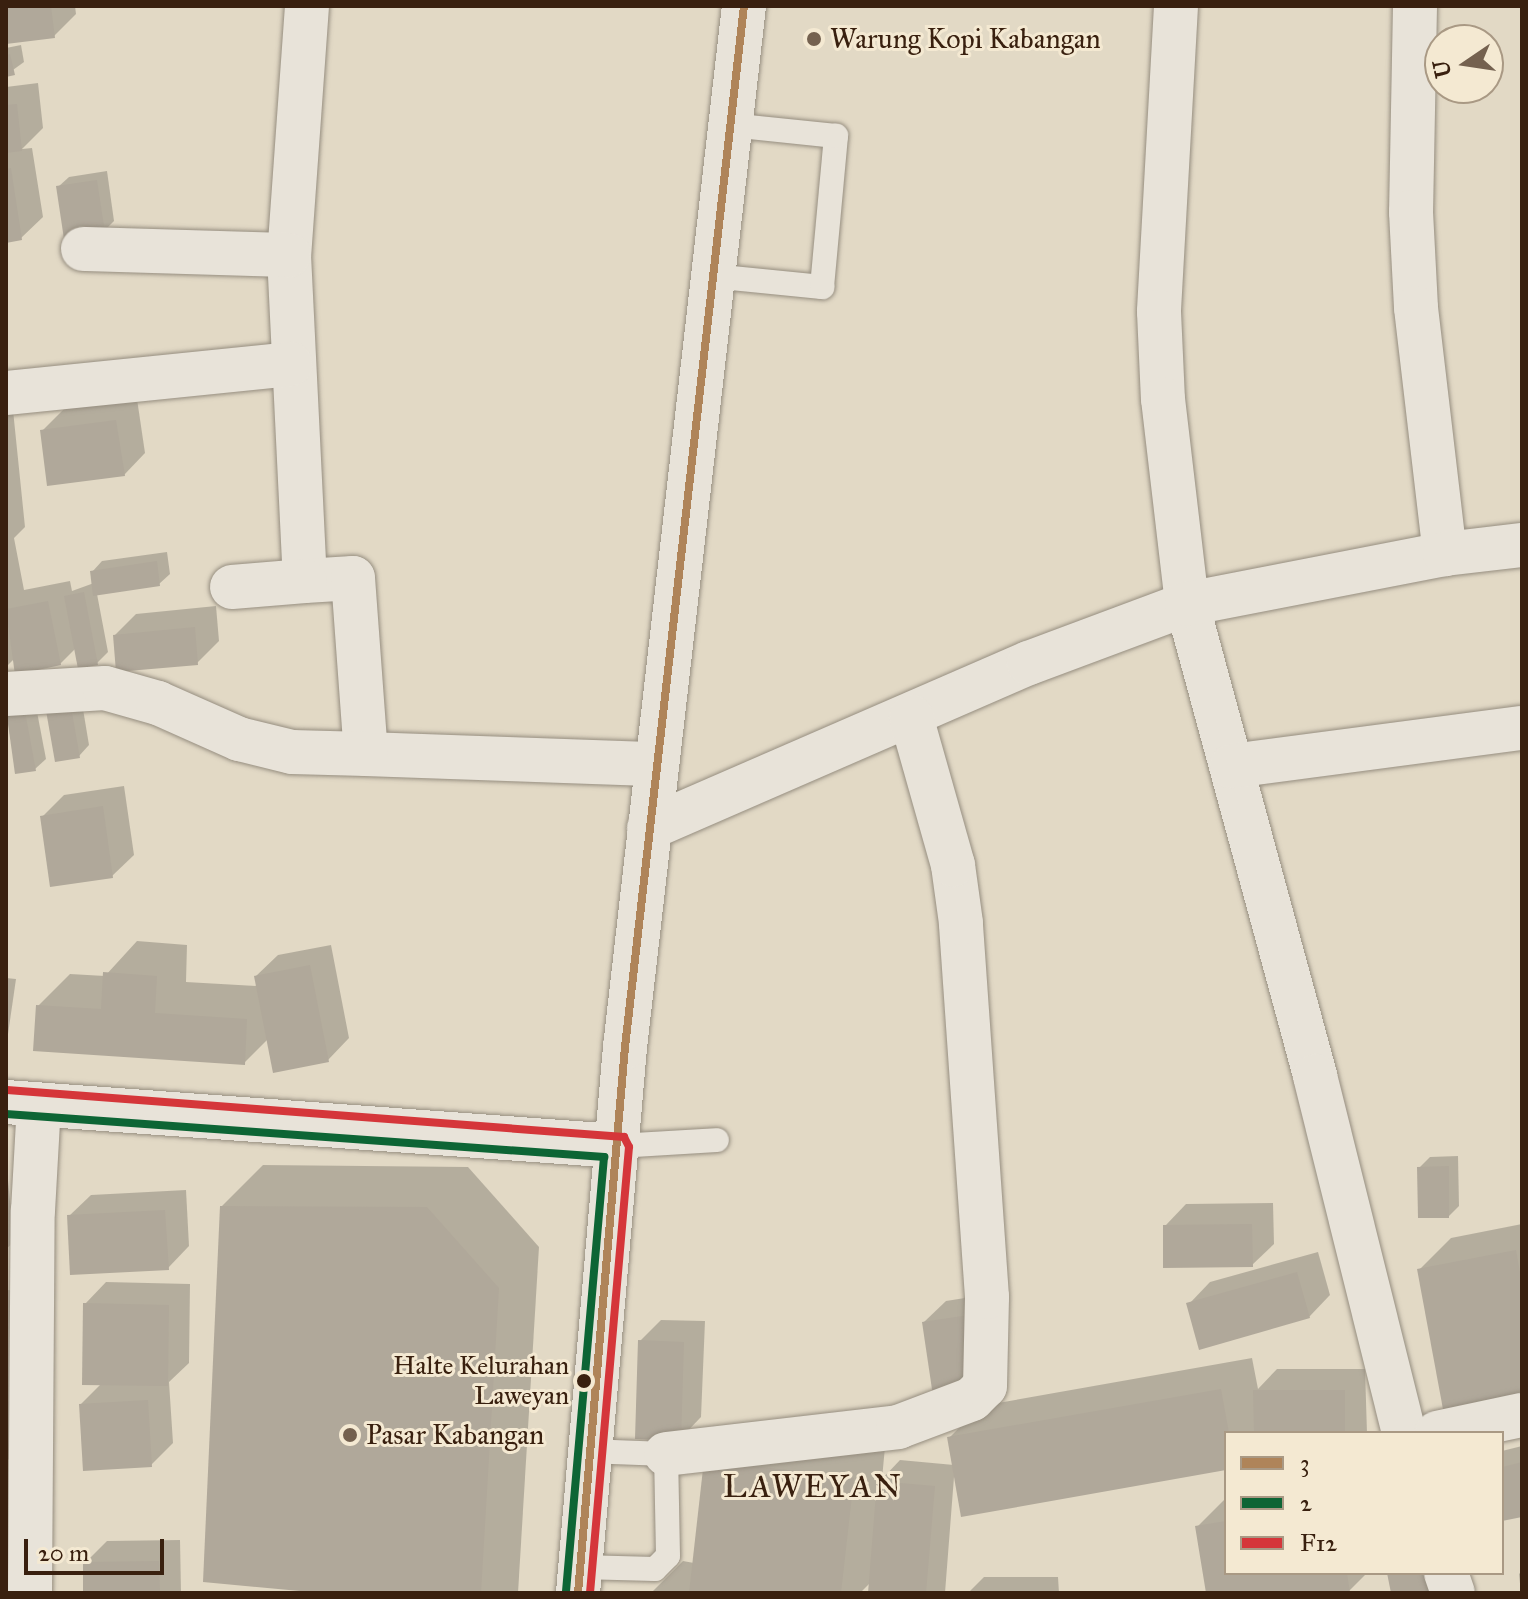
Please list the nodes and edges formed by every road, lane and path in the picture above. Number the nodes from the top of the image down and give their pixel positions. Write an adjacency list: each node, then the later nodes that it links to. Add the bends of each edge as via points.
1 (307, 6): 7 (street)
2 (744, 6): 5 (street)
3 (1176, 6): 15 (street, via 1159,312 1163,399)
4 (1415, 6): 12 (street, via 1415,295)
5 (729, 125): 8 (street); 8 (lane, via 836,136 822,287)
6 (83, 249): 7 (street)
7 (289, 255): 9 (street)
8 (711, 276): 20 (street)
9 (291, 364): 10 (street); 13 (street)
10 (6, 393)
11 (1522, 545): 12 (street)
12 (1445, 554): 15 (street)
13 (305, 581): 14 (street); 19 (street, via 353,578)
14 (232, 587)
15 (1187, 604): 17 (street, via 1085,640); 21 (street)
16 (6, 694): 19 (street, via 125,691 239,739 292,752)
17 (911, 717): 22 (street); 30 (street, via 953,865 961,923 987,1297 985,1386 972,1399 898,1427)
18 (1522, 728): 21 (street)
19 (366, 754): 20 (street)
20 (656, 764): 22 (street)
21 (1232, 766): 27 (street)
22 (649, 828): 25 (street)
23 (23, 1103): 25 (street); 32 (street, via 33,1227)
24 (717, 1140): 25 (lane)
25 (617, 1146): 29 (street)
26 (1522, 1415): 28 (street)
27 (1403, 1431)
28 (1446, 1431)
29 (586, 1451): 30 (lane); 31 (street)
30 (666, 1454): 31 (lane, via 667,1563)
31 (579, 1580)
32 (30, 1593)

